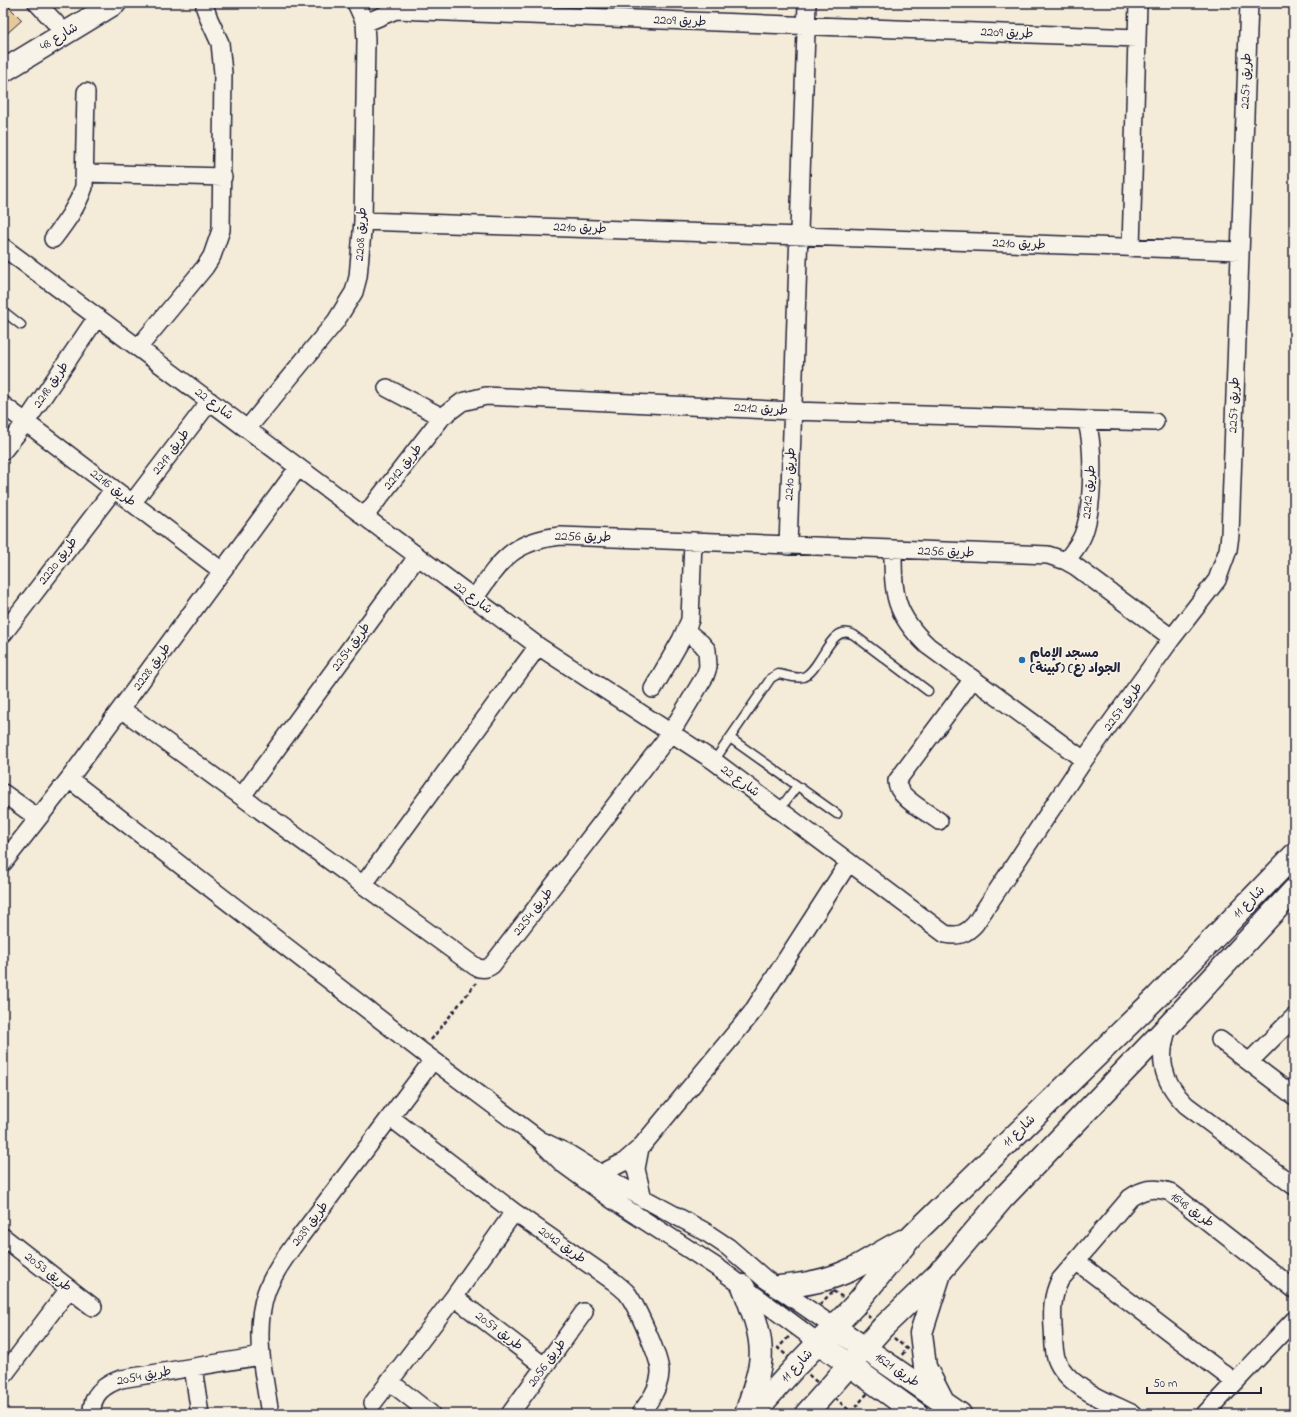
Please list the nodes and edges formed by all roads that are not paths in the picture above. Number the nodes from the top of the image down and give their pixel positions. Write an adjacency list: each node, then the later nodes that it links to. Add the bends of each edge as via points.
1 (37, 3): 10 (street)
2 (115, 3): 10 (street, شارع 48)
3 (205, 3): 15 (street, via 204,8 216,30 222,53)
4 (356, 3): 8 (street, طريق 2208)
5 (807, 3): 9 (street)
6 (1138, 3): 11 (street)
7 (1249, 3): 21 (street, طريق 2257)
8 (365, 23): 9 (street, طريق 2209, via 396,10); 16 (street, طريق 2208)
9 (806, 25): 11 (street, طريق 2209); 17 (street)
10 (66, 33): 12 (street, شارع 48)
11 (1137, 38): 20 (street)
12 (3, 71)
13 (86, 92): 14 (street)
14 (85, 173): 15 (street); 18 (street, via 80,200)
15 (223, 177): 25 (street, via 221,230 212,256)
16 (363, 221): 17 (street, طريق 2210); 34 (street, طريق 2208, via 358,277 347,306)
17 (798, 235): 20 (street, طريق 2210); 29 (street, طريق 2210)
18 (53, 239)
19 (3, 247): 23 (street, شارع 22)
20 (1131, 248): 21 (street, طريق 2210)
21 (1240, 251): 49 (street, طريق 2257, via 1228,550 1217,580)
22 (3, 311): 24 (lane)
23 (97, 317): 25 (street, شارع 22); 32 (street, طريق 2218)
24 (21, 325)
25 (138, 348): 27 (street, شارع 22)
26 (387, 388): 30 (street)
27 (210, 401): 34 (street, شارع 22); 38 (street, طريق 2217)
28 (3, 405): 32 (street, طريق 2216)
29 (792, 411): 30 (street, طريق 2212, via 486,396 462,402); 31 (street, طريق 2212); 41 (street, طريق 2210)
30 (442, 416): 39 (street, طريق 2212)
31 (1086, 420): 33 (street, طريق 2212); 44 (street, طريق 2212, via 1092,447 1088,513 1083,536)
32 (26, 422): 35 (street, طريق 2218); 37 (street, طريق 2216)
33 (1155, 422)
34 (247, 430): 36 (street, شارع 22)
35 (3, 451)
36 (298, 468): 39 (street, شارع 22); 45 (street, طريق 2228)
37 (114, 488): 38 (street, طريق 2216); 48 (street, طريق 2220)
38 (133, 502): 45 (street, طريق 2216)
39 (364, 517): 43 (street, شارع 22)
40 (693, 541): 41 (street, طريق 2256); 46 (street, طريق 2256, via 561,536 542,538 524,544 508,554); 47 (street, via 691,609)
41 (788, 546): 42 (street, طريق 2256)
42 (893, 550): 44 (street, طريق 2256, via 1048,555); 51 (street, via 895,593 902,617 928,646)
43 (417, 556): 46 (street, شارع 22); 62 (street, طريق 2254)
44 (1066, 561): 49 (street, طريق 2256)
45 (222, 571): 54 (street, طريق 2228)
46 (474, 599): 50 (street, شارع 22)
47 (686, 631): 52 (street); 55 (street, via 707,650 708,667)
48 (3, 634)
49 (1172, 638): 57 (street, طريق 2257)
50 (538, 646): 55 (street, شارع 22); 70 (street)
51 (973, 679): 57 (street); 66 (street, via 897,781 897,787 902,795)
52 (653, 689)
53 (928, 691): 56 (lane, via 854,635 841,633 834,638 808,674 797,678 778,674 771,678)
54 (121, 709): 59 (street, طريق 2228); 62 (street)
55 (670, 734): 58 (street, شارع 22); 70 (street, طريق 2254, via 488,968 476,967)
56 (730, 738): 58 (lane); 60 (lane)
57 (1084, 760): 72 (street, طريق 2257, via 975,924 969,931)
58 (714, 761): 63 (street, شارع 22)
59 (69, 779): 65 (street, طريق 2228); 76 (street)
60 (797, 786): 63 (lane); 64 (lane)
61 (3, 793): 65 (street)
62 (242, 796): 70 (street)
63 (779, 810): 68 (street, شارع 22)
64 (837, 814)
65 (38, 818): 69 (street, طريق 2228)
66 (939, 821)
67 (1294, 855): 86 (street, شارع 11, via 1157,997)
68 (849, 862): 72 (street, شارع 22, via 945,934); 81 (street, via 751,1014)
69 (3, 864)
70 (363, 885)
71 (1294, 890): 74 (street, شارع 11)
72 (952, 936)
73 (1294, 1017): 77 (street)
74 (1170, 1024): 83 (street, via 1164,1038 1163,1068 1176,1094 1186,1105); 89 (street, شارع 11, via 1003,1198)
75 (1220, 1040): 77 (street)
76 (427, 1056): 79 (street, طريق 2039); 80 (street)
77 (1250, 1062): 78 (street)
78 (1294, 1096)
79 (390, 1117): 85 (street, طريق 2042); 101 (street, طريق 2039, via 281,1264 266,1293 260,1321)
80 (540, 1140): 82 (street, via 569,1154); 90 (street, via 562,1164)
81 (640, 1148): 82 (street, via 624,1162); 84 (street, via 636,1169)
82 (600, 1174): 84 (street)
83 (1294, 1186)
84 (642, 1198): 91 (street, via 704,1231)
85 (514, 1212): 94 (street); 115 (street, طريق 2042, via 614,1281 627,1293 658,1358 660,1372 658,1386)
86 (912, 1236): 91 (street, via 848,1271 802,1285); 98 (street, شارع 11)
87 (3, 1238): 92 (street, طريق 2053)
88 (1076, 1261): 93 (street, طريق 1648, via 1130,1198 1145,1190 1162,1189 1177,1196); 107 (street); 121 (street, طريق 1648, via 1060,1280 1054,1294 1052,1309 1056,1357 1062,1370 1071,1380)
89 (942, 1270): 100 (street, شارع 11); 108 (street, via 921,1333 921,1348 925,1367)
90 (743, 1286): 99 (street); 116 (street, via 757,1328 760,1348 760,1363)
91 (779, 1287): 98 (street)
92 (69, 1289): 95 (street, طريق 2053); 105 (street)
93 (1294, 1289)
94 (454, 1297): 103 (street, طريق 2057); 106 (street)
95 (93, 1306)
96 (584, 1312): 103 (street, طريق 2056)
97 (1294, 1320): 107 (street)
98 (834, 1327): 99 (street, شارع 11); 100 (street, طريق 1621)
99 (819, 1343): 102 (street, طريق 1621); 117 (street, شارع 11)
100 (864, 1348): 102 (street, شارع 11); 108 (street, طريق 1621)
101 (261, 1356): 104 (street, طريق 2054); 112 (street, طريق 2039)
102 (849, 1364): 118 (street, شارع 11); 119 (street, طريق 1621)
103 (544, 1366): 114 (street, طريق 2056)
104 (193, 1367): 110 (street, طريق 2054, via 121,1379 107,1384 97,1394); 111 (street)
105 (4, 1374)
106 (389, 1381): 109 (street); 113 (street)
107 (1235, 1382): 122 (street)
108 (942, 1402): 120 (street, طريق 1621)
109 (373, 1403)
110 (92, 1414)
111 (200, 1414)
112 (270, 1414)
113 (431, 1414)
114 (510, 1414)
115 (640, 1414)
116 (746, 1414)
117 (753, 1414)
118 (806, 1414)
119 (917, 1414)
120 (960, 1414)
121 (1132, 1414)
122 (1205, 1414)

